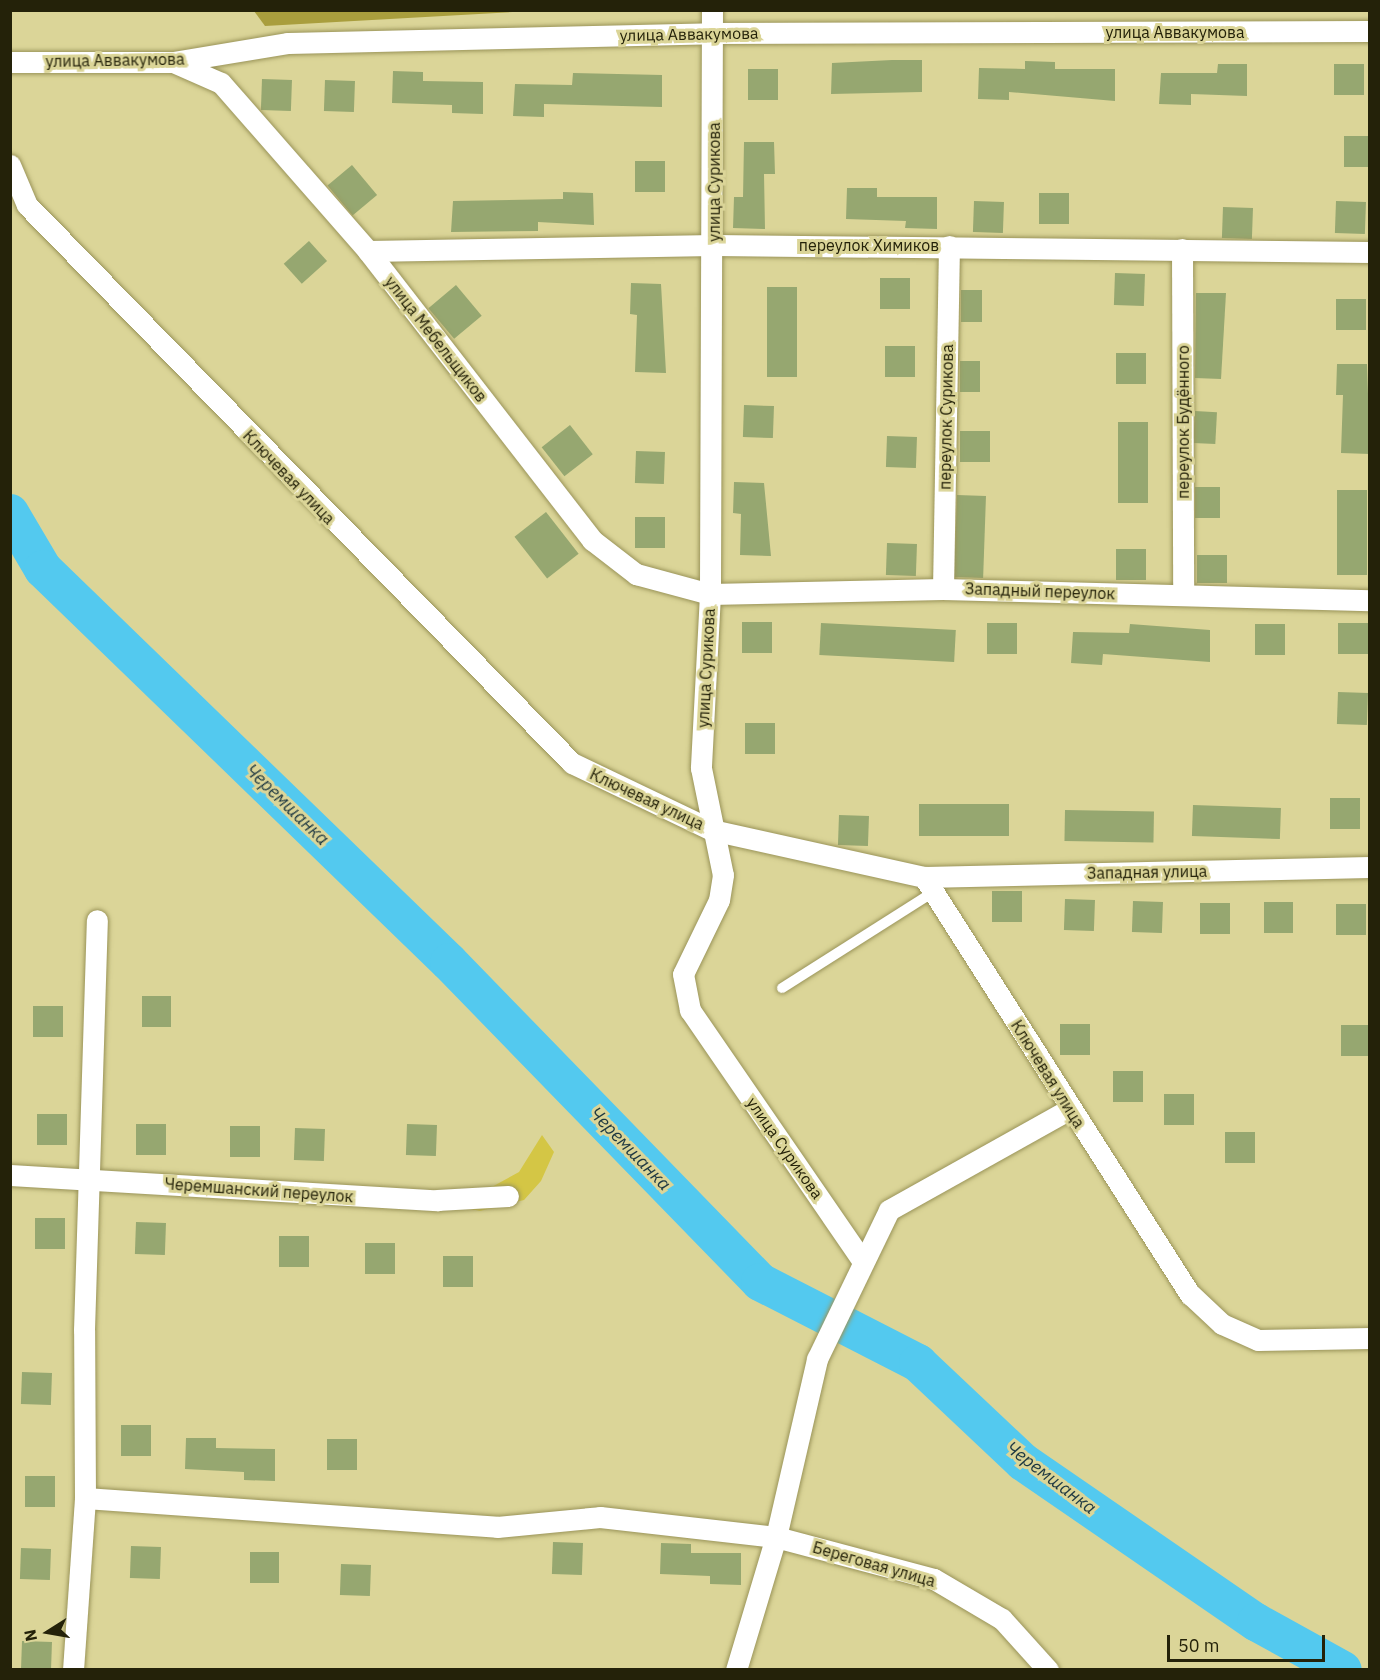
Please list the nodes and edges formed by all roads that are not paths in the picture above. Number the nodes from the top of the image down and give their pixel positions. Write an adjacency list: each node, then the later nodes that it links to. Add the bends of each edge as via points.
1 (712, 10): 3 (street, улица Сурикова)
2 (1370, 31): 3 (street, улица Аввакумова)
3 (713, 33): 5 (street, улица Аввакумова, via 288,43); 7 (street, улица Сурикова)
4 (10, 62): 5 (street, улица Аввакумова)
5 (173, 62): 10 (street, улица Мебельщиков, via 221,83)
6 (10, 165): 16 (street, Ключевая улица, via 27,205 572,763)
7 (714, 245): 8 (street, переулок Химиков); 10 (street, переулок Химиков); 13 (street, улица Сурикова)
8 (949, 246): 9 (street, переулок Химиков); 12 (street, переулок Сурикова)
9 (1182, 249): 11 (street, переулок Химиков); 14 (street, переулок Будённого)
10 (368, 251): 13 (street, улица Мебельщиков, via 591,540 636,574)
11 (1370, 252)
12 (943, 589): 13 (street, Западный переулок); 14 (street, Западный переулок)
13 (710, 594): 16 (street, улица Сурикова, via 701,768)
14 (1183, 596): 15 (street, Западный переулок)
15 (1370, 600)
16 (712, 830): 18 (street, Ключевая улица); 25 (street, улица Сурикова, via 723,875 719,900 683,974 690,1010)
17 (1370, 867): 18 (street, Западная улица)
18 (928, 884): 20 (lane); 21 (street, Ключевая улица)
19 (97, 920): 23 (street)
20 (782, 988)
21 (1070, 1109): 25 (street, via 889,1210); 26 (street, Ключевая улица, via 1190,1294 1222,1324 1258,1340)
22 (10, 1175): 23 (street, Черемшанский переулок)
23 (89, 1179): 24 (street, Черемшанский переулок, via 437,1200); 27 (street)
24 (508, 1196)
25 (862, 1260): 28 (street, via 817,1359)
26 (1370, 1338)
27 (85, 1498): 28 (street, Береговая улица, via 497,1527 600,1517); 29 (street)
28 (776, 1537): 30 (street); 31 (street, Береговая улица, via 934,1579 1002,1619)
29 (73, 1670)
30 (736, 1670)
31 (1048, 1670)

